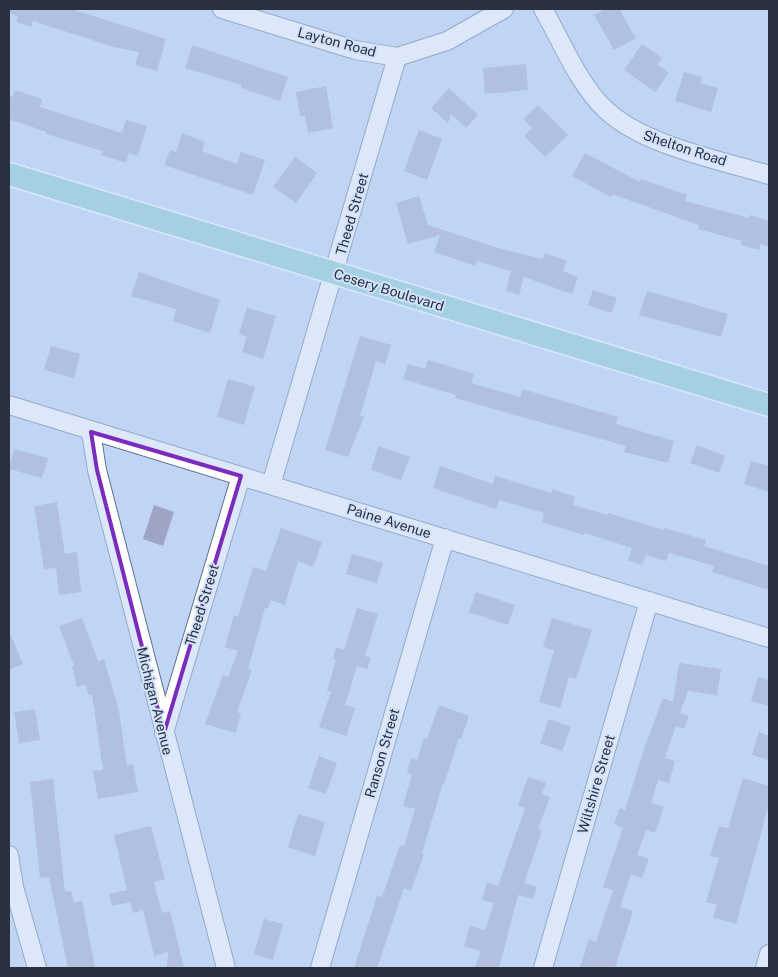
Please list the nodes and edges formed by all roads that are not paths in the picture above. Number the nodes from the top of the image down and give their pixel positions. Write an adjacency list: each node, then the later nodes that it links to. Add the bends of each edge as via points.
1 (222, 9): 4 (street, Layton Road, via 355,50)
2 (504, 9): 4 (street, Layton Road, via 447,41)
3 (543, 9): 6 (street, Shelton Road, via 588,89 625,127 648,138)
4 (397, 57): 7 (street, Theed Street)
5 (9, 174): 7 (main road, Cesery Boulevard)
6 (769, 175)
7 (335, 273): 9 (main road, Cesery Boulevard); 12 (street, Theed Street)
8 (9, 405): 10 (street, Paine Avenue)
9 (769, 405)
10 (91, 432): 11 (street, Paine Avenue); 16 (street, Michigan Avenue, via 96,470)
11 (241, 476): 12 (street, Paine Avenue); 16 (street, Theed Street)
12 (271, 485): 13 (street, Paine Avenue)
13 (445, 538): 14 (street, Paine Avenue); 21 (street, Ranson Street)
14 (649, 601): 15 (street, Paine Avenue); 22 (street, Wiltshire Street)
15 (769, 638)
16 (164, 733): 20 (street, Michigan Avenue)
17 (9, 855): 19 (street, via 14,887)
18 (769, 954): 23 (street)
19 (37, 968)
20 (226, 968)
21 (320, 968)
22 (543, 968)
23 (765, 968)

